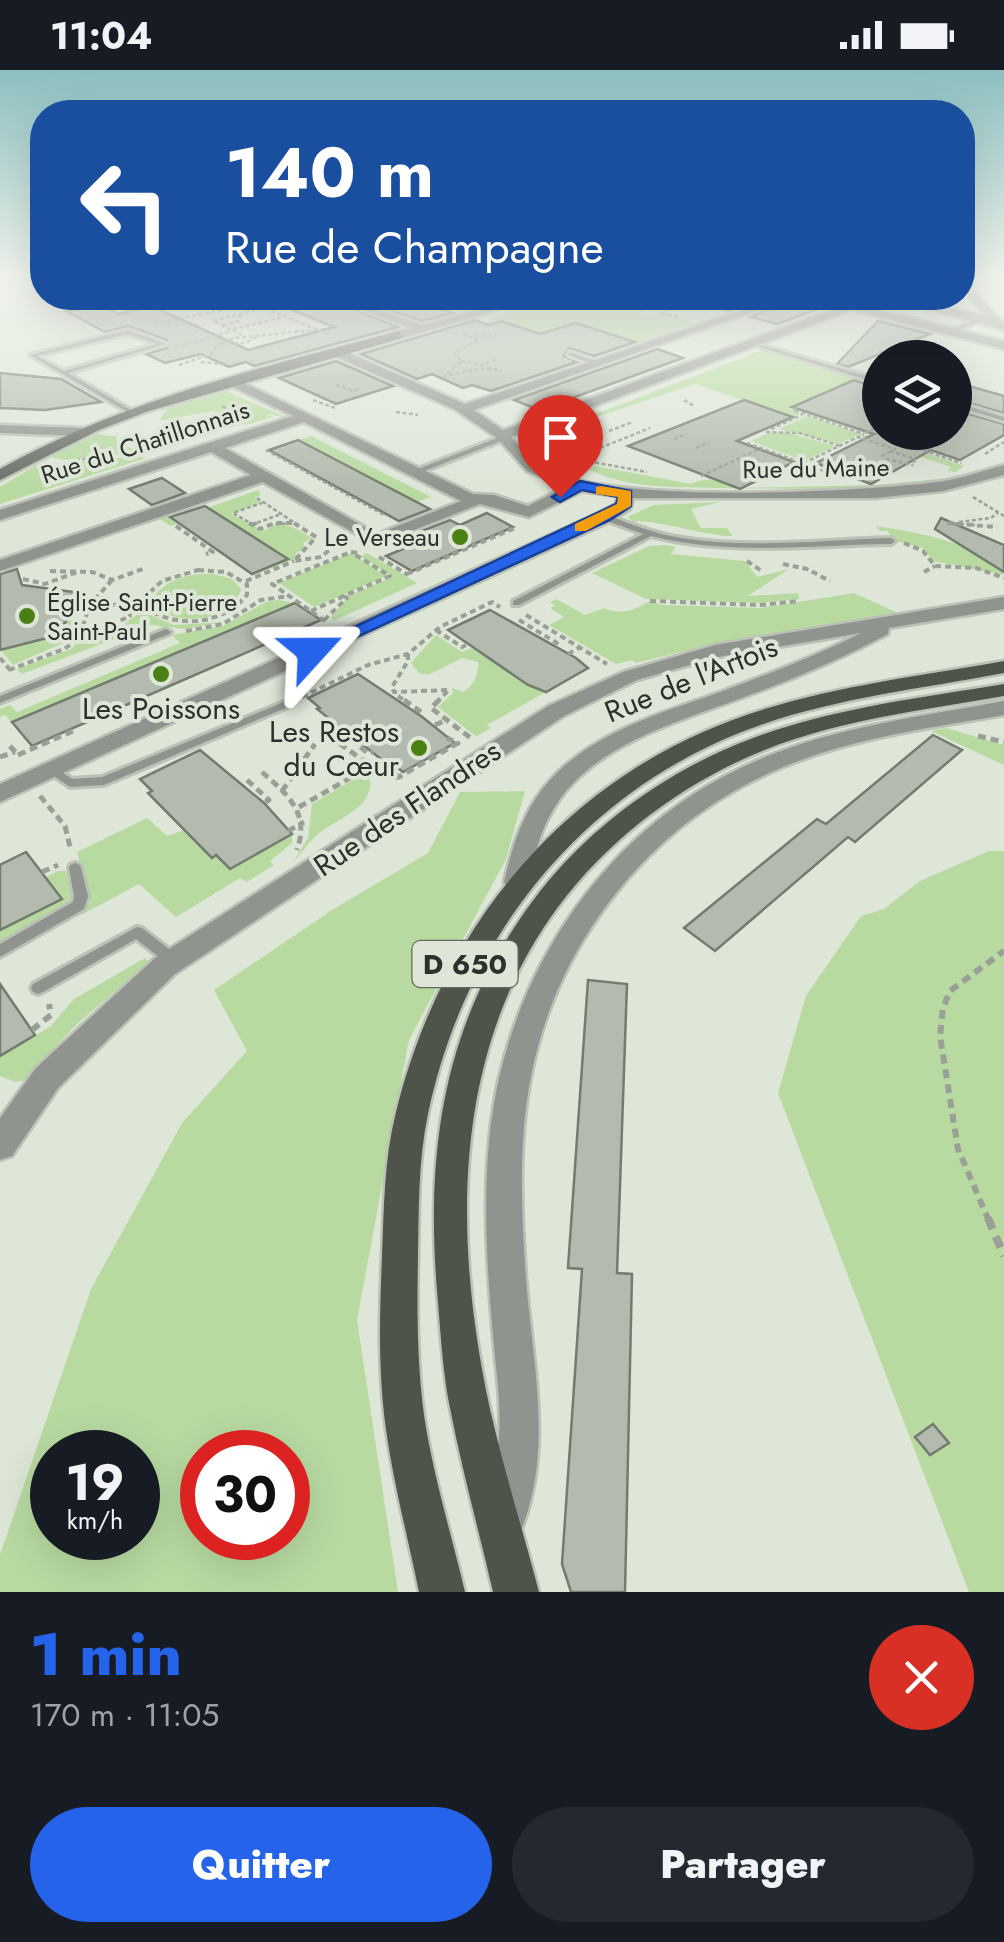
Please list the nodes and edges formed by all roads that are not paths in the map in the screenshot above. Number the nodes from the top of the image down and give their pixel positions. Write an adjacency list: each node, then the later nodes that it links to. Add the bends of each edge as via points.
1 (65, 348): 12 (lane, via 34,356)
2 (155, 348): 12 (lane)
3 (355, 348): 7 (main road)
4 (640, 348): 8 (street)
5 (737, 348): 11 (street)
6 (770, 348): 13 (lane)
7 (338, 353): 14 (main road); 15 (street, Rue du Maine)
8 (625, 353): 10 (street); 11 (street)
9 (570, 354): 10 (lane)
10 (596, 363): 15 (street)
11 (677, 370): 22 (street)
12 (63, 373): 17 (lane)
13 (862, 376)
14 (234, 382): 17 (main road); 18 (street)
15 (464, 408): 22 (street, Rue du Maine)
16 (972, 409): 19 (lane)
17 (131, 412): 21 (main road)
18 (298, 419): 23 (street, Rue du Chatillonnais); 25 (street)
19 (1004, 419)
20 (0, 429): 21 (street)
21 (82, 432): 26 (main road)
22 (504, 437): 25 (lane); 28 (street, Rue du Maine, via 532,468)
23 (213, 447): 27 (street); 31 (street, Rue du Chatillonnais)
24 (1004, 470): 29 (street, Rue du Maine, via 892,492)
25 (414, 472): 30 (street)
26 (0, 476)
27 (263, 484): 30 (street, via 376,540); 35 (street)
28 (580, 486): 29 (street, Rue du Maine); 30 (street, via 528,512)
29 (626, 494): 32 (street, via 624,506)
30 (474, 500)
31 (0, 515)
32 (605, 516): 33 (lane); 45 (street)
33 (648, 536): 34 (lane, via 710,547); 37 (lane)
34 (892, 542)
35 (0, 566)
36 (1004, 602): 38 (street, Rue des Flandres)
37 (516, 604)
38 (898, 620): 48 (street, Rue de l'Artois, via 854,645 594,751 540,809); 50 (street, Rue des Flandres, via 715,651 650,669 556,711)
39 (166, 632): 42 (lane)
40 (1004, 667): 48 (main road, D 650, via 776,715 712,736 624,784)
41 (1004, 690): 53 (main road, D 650, via 834,722 732,756 663,794 586,855 517,943 466,1061 449,1182 470,1408)
42 (0, 700)
43 (290, 702): 45 (lane, via 104,782 70,783)
44 (1004, 708): 53 (street, via 811,749 699,800 646,842 554,965 522,1041 508,1129 506,1275 520,1432)
45 (51, 770): 46 (street)
46 (0, 794)
47 (75, 868): 49 (lane, via 79,905)
48 (517, 882): 54 (main road, D 650, via 453,986 428,1050 402,1184 398,1310 404,1416)
49 (0, 950)
50 (169, 963): 51 (lane, via 137,932); 52 (street, Rue des Flandres, via 47,1078)
51 (38, 988)
52 (0, 1145)
53 (502, 1532): 55 (main road, D 650)
54 (442, 1592)
55 (516, 1592)

